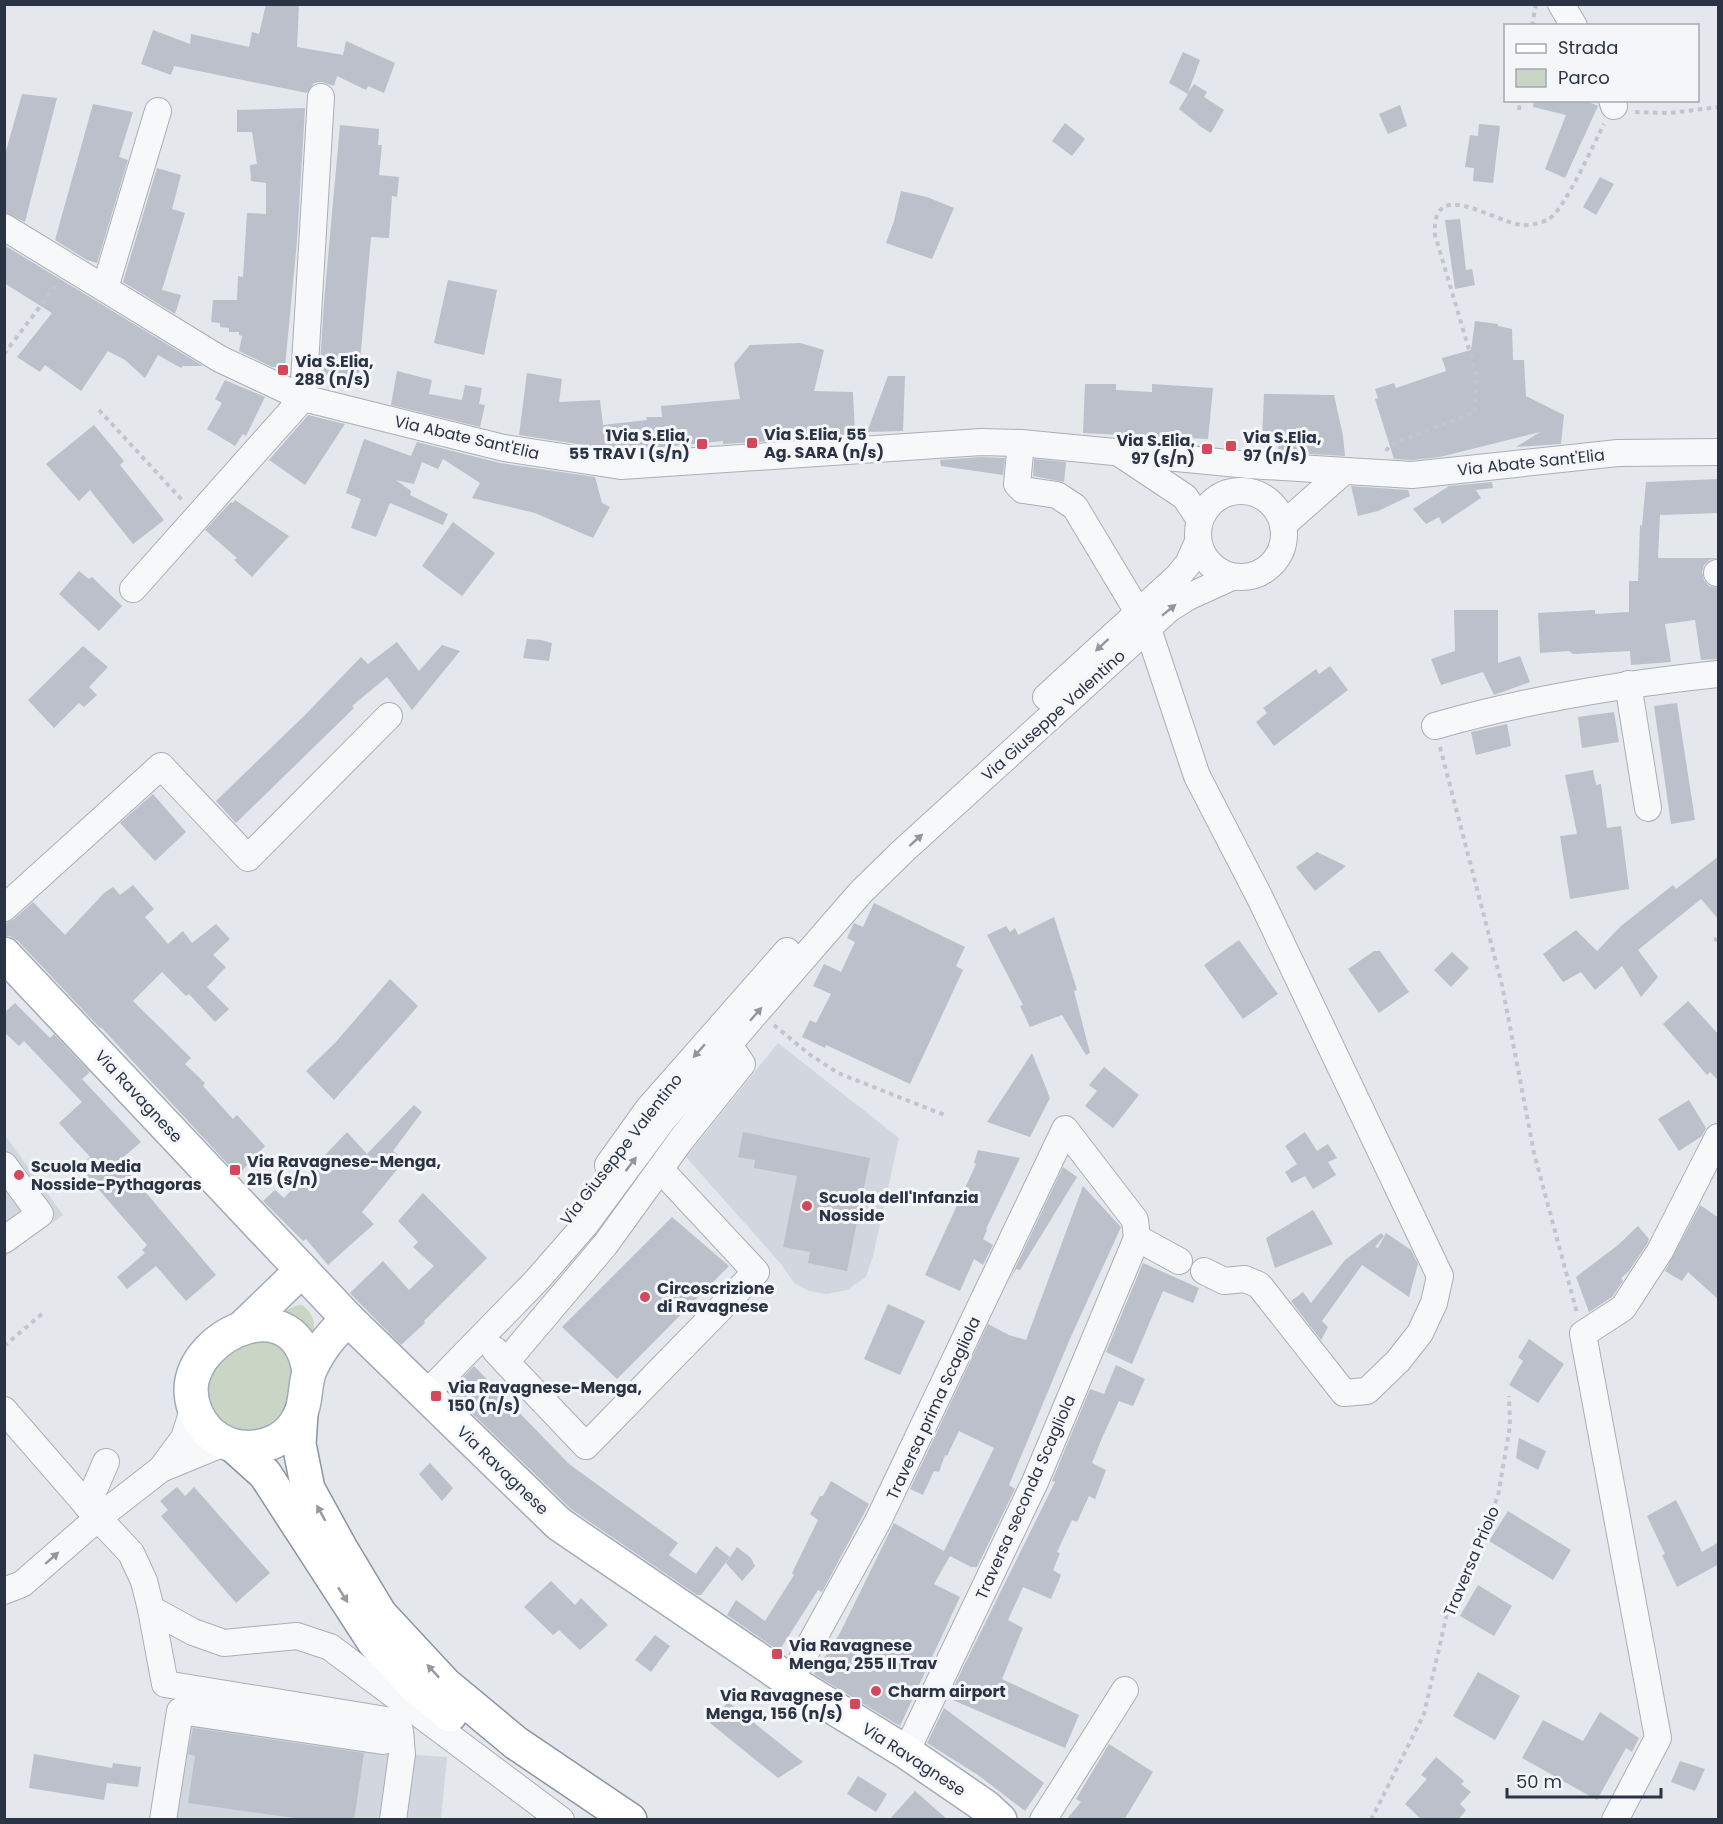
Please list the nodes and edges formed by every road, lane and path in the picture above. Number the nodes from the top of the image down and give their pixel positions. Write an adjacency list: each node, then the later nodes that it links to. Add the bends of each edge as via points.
1 (1536, 4): 3 (path)
2 (1561, 4): 4 (street)
3 (1532, 24)
4 (1573, 24)
5 (321, 97): 15 (street)
6 (1520, 102): 9 (path)
7 (1613, 103): 8 (path, via 1624,111 1670,113); 21 (path, via 1568,193 1549,219 1522,225 1459,204 1439,209 1434,220 1435,236 1476,373 1475,412 1390,445)
8 (1719, 107)
9 (1519, 110)
10 (158, 111): 13 (street)
11 (4, 227): 12 (street, Via Abate Sant'Elia)
12 (70, 266): 13 (street, Via Abate Sant'Elia); 14 (path)
13 (105, 288): 15 (street, Via Abate Sant'Elia, via 220,359)
14 (4, 354)
15 (303, 398): 17 (street, Via Abate Sant'Elia, via 504,448 621,466 981,442); 25 (street)
16 (99, 410): 25 (path)
17 (1021, 443): 19 (street, Via Abate Sant'Elia); 30 (street, via 1017,484 1023,490 1057,495 1075,507)
18 (1719, 452): 21 (street, Via Abate Sant'Elia, via 1618,453 1412,475)
19 (1120, 453): 20 (street, Via Abate Sant'Elia); 22 (street, Via Abate Sant'Elia)
20 (1343, 472): 21 (street, Via Abate Sant'Elia); 24 (street, Via Abate Sant'Elia); 26 (street)
21 (1375, 473)
22 (1185, 497): 23 (street, Via Abate Sant'Elia); 27 (street, Via Abate Sant'Elia)
23 (1215, 500): 24 (street, via 1242,491); 27 (street, via 1206,509)
24 (1269, 502): 26 (street)
25 (197, 517): 29 (street)
26 (1283, 525): 28 (street, via 1283,542 1277,558 1265,570 1249,577)
27 (1199, 531): 28 (street, via 1204,558 1216,570); 30 (street, Via Giuseppe Valentino, via 1188,564)
28 (1232, 577): 30 (street, Via Giuseppe Valentino, one-way to 28)
29 (133, 589)
30 (1143, 620): 36 (street, Via Giuseppe Valentino); 49 (street, via 1197,776 1260,898 1440,1276 1434,1303 1420,1333 1398,1361 1367,1390 1344,1393 1259,1285 1245,1279 1224,1281)
31 (1719, 674): 32 (street)
32 (1628, 684): 34 (street, via 1541,699); 35 (street)
33 (389, 716): 37 (street, via 248,858 161,766)
34 (1435, 726): 54 (path, via 1502,985 1534,1153)
35 (1648, 808)
36 (879, 862): 39 (street, Via Giuseppe Valentino, via 861,892); 53 (street, Via Giuseppe Valentino, one-way to 53, via 849,880 648,1109 573,1213)
37 (4, 908)
38 (4, 954): 48 (main road, Via Ravagnese)
39 (758, 1012): 40 (street, Via Giuseppe Valentino, one-way to 39); 41 (path, via 838,1073)
40 (736, 1054): 44 (street); 53 (street, Via Giuseppe Valentino, one-way to 40, via 537,1280 585,1225 662,1121)
41 (947, 1116)
42 (1719, 1137): 54 (street, via 1660,1251 1623,1308)
43 (4, 1165): 46 (street, via 40,1214)
44 (660, 1169): 56 (street, via 605,1245); 56 (street, via 756,1272 586,1446)
45 (1137, 1238): 47 (street); 69 (street, Traversa prima Scagliola, via 1135,1220 1065,1129 878,1521); 72 (street, Traversa seconda Scagliola, via 1035,1482)
46 (4, 1240)
47 (1179, 1261)
48 (302, 1270): 51 (main road, Via Ravagnese); 52 (main road)
49 (1204, 1271)
50 (43, 1313): 55 (path)
51 (348, 1319): 57 (main road, via 327,1340); 58 (main road, Via Ravagnese)
52 (241, 1329): 57 (main road, via 265,1324 288,1331 307,1356); 60 (main road, via 203,1357 194,1372)
53 (477, 1330): 56 (street); 58 (street, Via Giuseppe Valentino)
54 (1583, 1334): 81 (street, via 1658,1738)
55 (4, 1346)
56 (506, 1362)
57 (309, 1372): 62 (main road)
58 (418, 1389): 69 (main road, Via Ravagnese, via 559,1524)
59 (1509, 1396): 80 (path, Traversa Priolo, via 1510,1426 1498,1496 1449,1605 1424,1714)
60 (194, 1407): 63 (main road, via 201,1424); 65 (street, via 184,1438)
61 (4, 1410): 66 (street)
62 (302, 1413): 63 (main road, via 281,1438 265,1446); 77 (main road, one-way to 62, via 516,1743 445,1684 380,1614 308,1489 299,1444)
63 (230, 1445): 65 (street); 76 (main road, one-way to 76, via 265,1474 374,1642 415,1686 497,1753)
64 (106, 1462): 66 (street)
65 (161, 1469): 66 (street)
66 (92, 1512): 67 (street, one-way to 66, via 22,1584); 68 (street, via 131,1553)
67 (4, 1591)
68 (151, 1609): 74 (street, via 165,1684 386,1720 400,1731 402,1754); 75 (street, via 193,1632 224,1643 297,1636 330,1647)
69 (790, 1682): 72 (main road, Via Ravagnese)
70 (1125, 1690): 79 (street)
71 (383, 1741): 73 (street, via 180,1711)
72 (906, 1752): 78 (main road, Via Ravagnese, via 986,1806)
73 (163, 1820)
74 (393, 1820)
75 (561, 1820)
76 (597, 1820)
77 (630, 1820)
78 (1000, 1820)
79 (1043, 1820)
80 (1371, 1820)
81 (1615, 1820)

